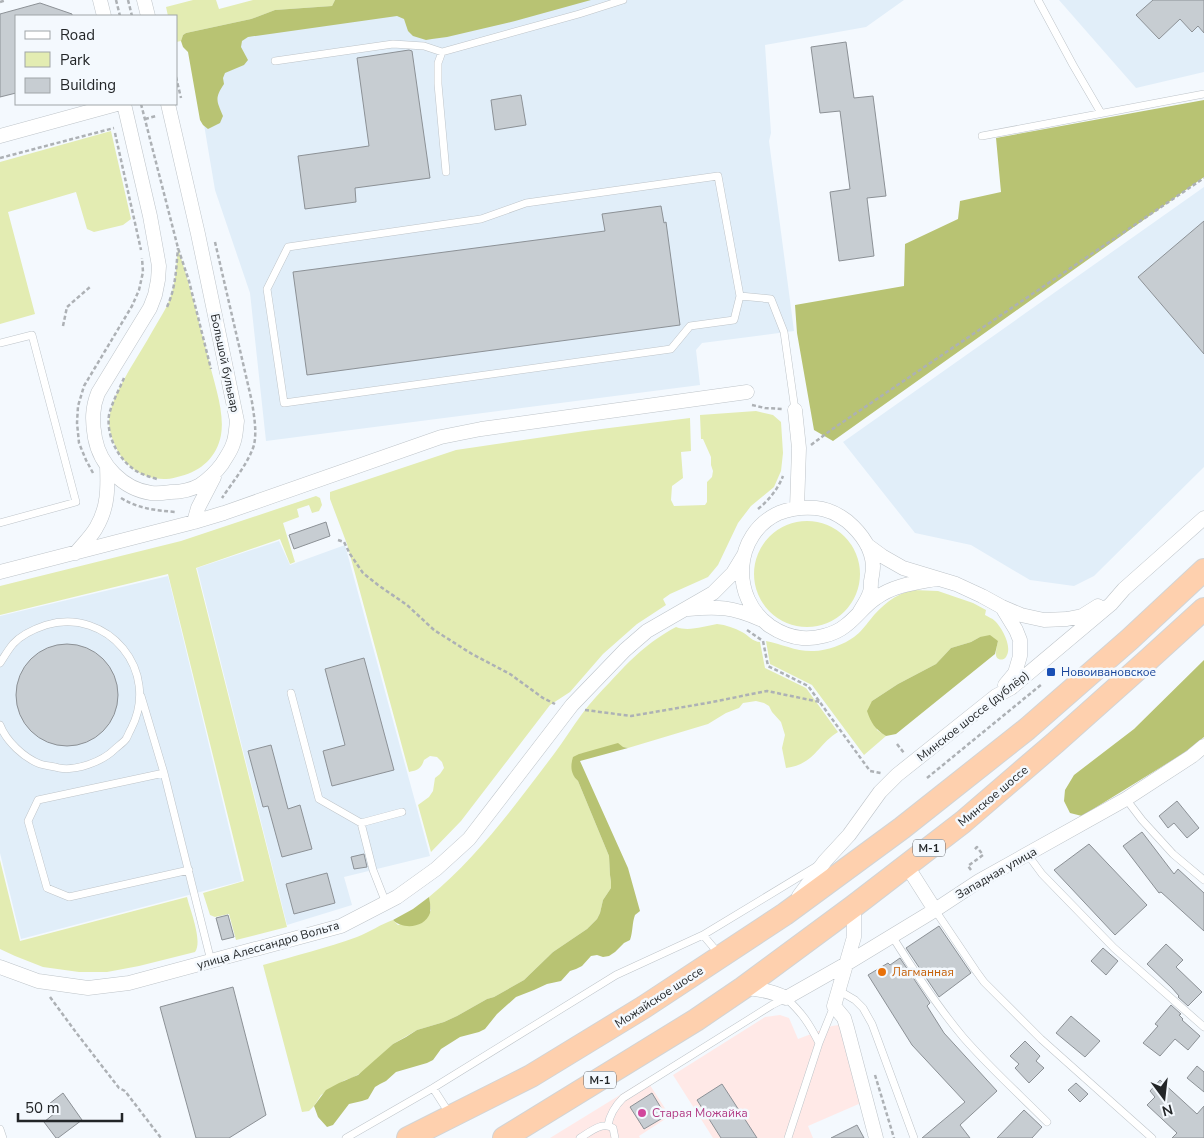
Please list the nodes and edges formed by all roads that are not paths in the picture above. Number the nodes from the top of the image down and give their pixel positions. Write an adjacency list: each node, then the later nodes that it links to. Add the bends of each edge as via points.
1 (100, 0): 5 (street)
2 (144, 0): 6 (street)
3 (623, 0): 7 (lane)
4 (1038, 0): 13 (lane)
5 (104, 15)
6 (148, 15)
7 (442, 52): 8 (lane, via 424,46 393,44); 16 (lane, via 438,63 438,84)
8 (275, 62)
9 (1204, 94): 13 (lane)
10 (113, 105): 14 (street)
11 (124, 105): 21 (street, Большой бульвар, via 159,266 150,308 95,402 92,415 95,441)
12 (168, 105): 22 (street, Большой бульвар, via 237,421 233,444)
13 (1101, 114): 15 (lane)
14 (0, 136)
15 (982, 136)
16 (446, 172)
17 (740, 296): 17 (lane, via 734,320 690,326 671,349 284,403 267,288 288,247 481,219 526,203 718,176); 20 (lane, via 771,299 784,332)
18 (0, 343): 25 (lane, via 32,335 76,502)
19 (748, 398): 26 (street, via 481,429 442,437)
20 (795, 410): 23 (street, via 799,448)
21 (107, 466): 22 (street, Большой бульвар, via 122,481 151,493 188,490 199,486); 28 (street, via 105,508 96,529)
22 (218, 470): 26 (street)
23 (797, 508): 27 (street, via 819,508 840,516 857,530); 29 (street, via 763,524 751,538)
24 (1204, 518): 33 (street, Минское шоссе (дублёр))
25 (0, 522)
26 (194, 522): 28 (street)
27 (867, 545): 32 (street, via 903,568); 37 (street, via 873,565 870,593)
28 (76, 553): 31 (street)
29 (744, 556): 36 (street, улица Алессандро Вольта, via 713,593); 38 (street, via 744,590)
30 (1204, 570): 57 (highway, М-1, via 1027,729 902,828)
31 (0, 572)
32 (936, 579): 34 (street, via 956,584); 37 (street, via 891,590)
33 (1124, 589): 34 (street, via 1082,616 1068,619 1044,620); 42 (street, Минское шоссе (дублёр), via 1111,604 1011,688)
34 (1002, 607): 42 (street, via 1020,640 1020,656 1015,673)
35 (1204, 609): 51 (highway, Минское шоссе / М-1, via 1056,742)
36 (682, 610): 38 (street, via 717,607 744,612); 54 (street, улица Алессандро Вольта, via 647,631 572,705 469,838 436,869)
37 (859, 613): 38 (street, via 843,628 823,637 801,638 780,632)
38 (762, 620)
39 (0, 663): 41 (lane, via 14,643 34,629 58,622 82,623 105,632 123,648 136,669)
40 (291, 693): 48 (lane, via 320,799)
41 (140, 694): 43 (lane, via 136,718 126,739 108,756 86,766 62,768 39,764 18,751); 45 (lane)
42 (996, 696): 50 (street, Минское шоссе (дублёр), via 897,775)
43 (0, 725)
44 (1204, 746): 46 (street, Западная улица)
45 (164, 773): 52 (lane); 52 (lane, via 38,800 28,821 47,888 69,897)
46 (1126, 799): 49 (street, Западная улица); 53 (lane, via 1173,854)
47 (402, 812): 48 (lane)
48 (361, 823): 54 (lane, via 373,870)
49 (1028, 855): 56 (street, Западная улица, via 979,881); 68 (lane, via 1042,874 1114,948)
50 (826, 861): 57 (street, Минское шоссе (дублёр)); 58 (lane)
51 (907, 866): 55 (highway, Минское шоссе / М-1); 56 (street)
52 (189, 870): 61 (lane)
53 (1204, 880)
54 (386, 903): 61 (street, улица Алессандро Вольта, via 341,926)
55 (854, 906): 62 (street, via 854,937); 64 (highway, Минское шоссе / М-1)
56 (935, 910): 59 (street, Западная улица); 84 (lane, via 984,982 1041,1039)
57 (785, 914): 60 (highway, Можайское шоссе / М-1)
58 (703, 935): 60 (lane); 70 (lane, via 616,975)
59 (892, 936): 62 (street, Западная улица); 72 (lane, via 963,1037)
60 (721, 957): 71 (highway, Можайское шоссе / М-1, via 531,1076)
61 (211, 962): 63 (street, улица Алессандро Вольта, via 129,983 88,988 38,981)
62 (846, 964): 65 (street); 66 (street, Западная улица)
63 (0, 966)
64 (743, 988): 66 (street, via 763,989); 78 (highway, Минское шоссе / М-1)
65 (838, 990): 67 (street); 83 (lane, via 855,1000 872,1024)
66 (786, 998): 69 (lane, via 809,1024); 73 (lane, via 622,1098)
67 (834, 1006): 69 (lane); 82 (street, via 844,1018)
68 (1204, 1027)
69 (818, 1043): 81 (lane)
70 (433, 1088): 71 (lane); 76 (lane)
71 (452, 1116): 77 (highway, М-1)
72 (1047, 1122)
73 (608, 1125): 79 (lane); 80 (lane, via 613,1128)
74 (0, 1129): 75 (lane)
75 (3, 1138)
76 (346, 1138)
77 (408, 1138)
78 (504, 1138)
79 (580, 1138)
80 (615, 1138)
81 (788, 1138)
82 (876, 1138)
83 (914, 1138)
84 (1152, 1138)

